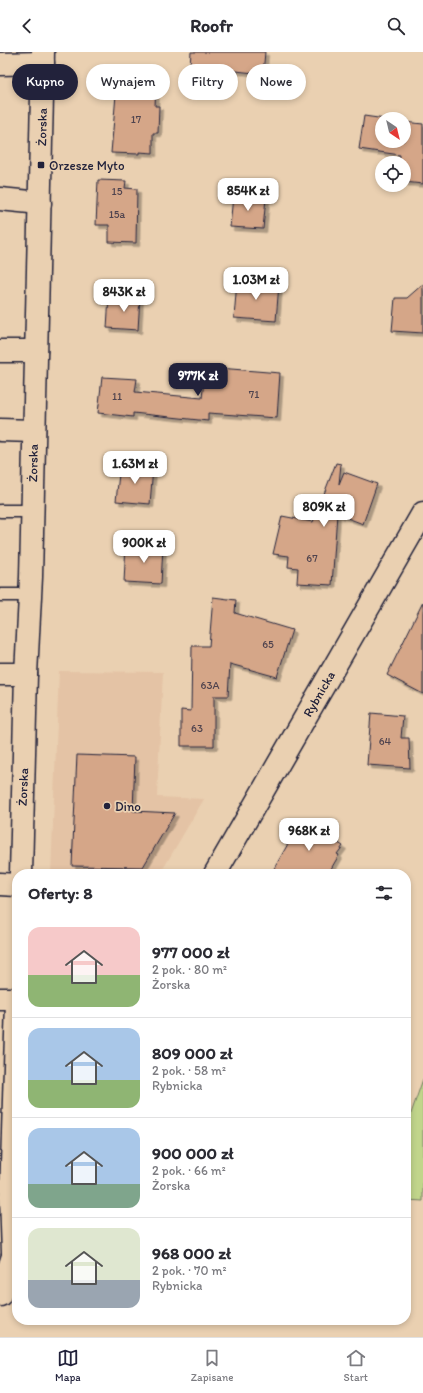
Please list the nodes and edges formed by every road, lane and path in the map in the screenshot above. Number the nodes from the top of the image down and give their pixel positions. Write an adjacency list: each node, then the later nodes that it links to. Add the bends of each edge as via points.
1 (43, 58): 2 (street); 4 (street, Żorska)
2 (0, 64)
3 (0, 199): 4 (street)
4 (40, 203): 6 (street, Żorska)
5 (0, 351): 6 (street)
6 (36, 351): 8 (street, Żorska)
7 (0, 430): 8 (street)
8 (34, 431): 10 (street, Żorska)
9 (0, 511): 10 (lane)
10 (32, 511): 13 (street, Żorska)
11 (423, 513): 17 (street, Rybnicka)
12 (0, 595): 13 (lane)
13 (30, 595): 15 (street, Żorska)
14 (0, 674): 15 (street)
15 (26, 674): 16 (street, Żorska)
16 (21, 869)
17 (218, 869)
18 (0, 884): 19 (street)
19 (12, 885)
20 (0, 998): 21 (street)
21 (12, 999)
22 (12, 1117): 23 (street)
23 (6, 1197): 24 (street)
24 (12, 1232)
25 (12, 1258): 26 (street)
26 (0, 1295)

